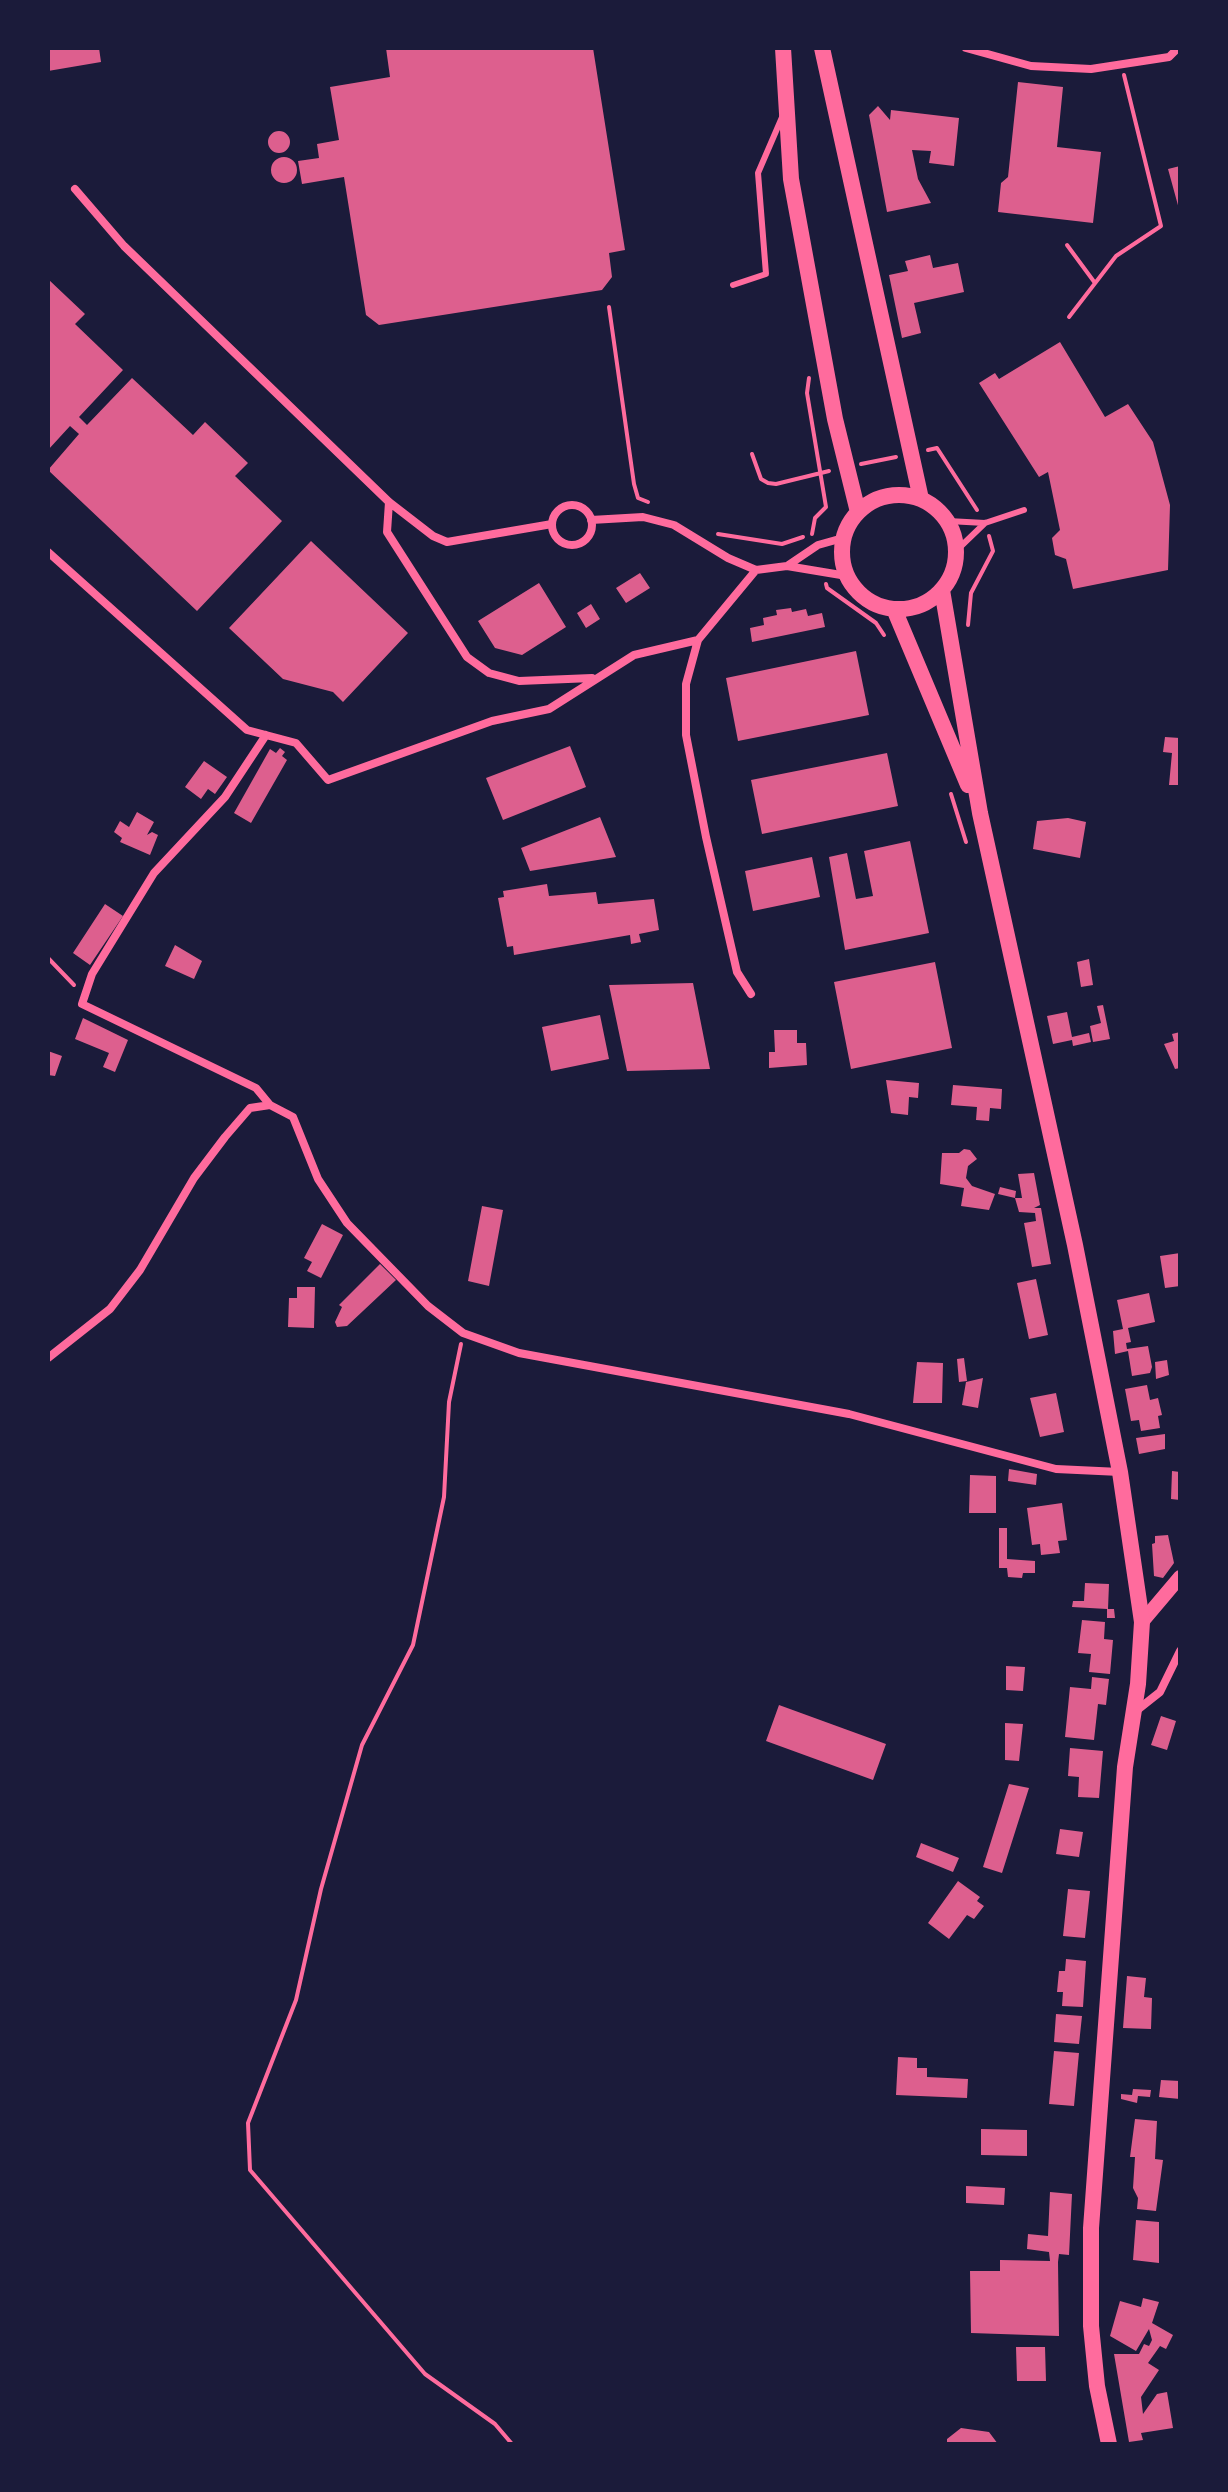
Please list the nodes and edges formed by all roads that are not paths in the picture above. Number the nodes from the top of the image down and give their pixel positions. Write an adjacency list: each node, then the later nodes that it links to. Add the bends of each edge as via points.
1 (783, 48): 5 (main road)
2 (966, 48): 3 (street, via 1031,66 1091,69 1169,57)
3 (1178, 48)
4 (825, 49): 8 (main road)
5 (785, 112): 7 (lane, via 758,173 766,274); 11 (main road, via 791,179)
6 (75, 189): 9 (street, via 124,246)
7 (733, 285)
8 (921, 499): 11 (main road, via 887,496); 13 (main road)
9 (389, 502): 15 (street, via 447,542); 25 (street, via 387,532 467,657 489,673 519,681)
10 (1024, 510): 14 (lane)
11 (858, 512): 16 (main road)
12 (591, 520): 15 (street, via 582,508 568,505); 15 (street, via 589,537 574,545 558,540); 20 (street, via 643,517 674,525)
13 (948, 521): 14 (lane); 17 (main road)
14 (985, 523): 17 (lane)
15 (552, 524)
16 (843, 538): 19 (street, via 810,549); 21 (main road)
17 (957, 550): 22 (main road)
18 (48, 552): 26 (street, via 247,730)
19 (787, 566): 20 (street); 21 (street)
20 (756, 570): 24 (street)
21 (847, 576): 23 (main road, via 866,599)
22 (942, 590): 23 (main road, via 920,605); 27 (main road)
23 (894, 609): 27 (main road)
24 (698, 640): 25 (street, via 634,655); 28 (street, via 686,684 686,735 737,972)
25 (593, 678): 26 (street, via 549,709 492,721 328,780 296,743)
26 (266, 735): 29 (street, via 225,797 154,873 92,974 82,1004 256,1088)
27 (980, 813): 31 (main road)
28 (751, 994)
29 (270, 1105): 30 (street, via 250,1108 225,1137 110,1309); 31 (street, via 293,1117 318,1179 347,1223 428,1306 463,1333 519,1353 849,1414 1056,1469)
30 (48, 1358)
31 (1120, 1472): 33 (main road)
32 (1180, 1577): 33 (street)
33 (1142, 1622): 35 (main road)
34 (1180, 1651): 35 (street, via 1160,1692)
35 (1132, 1714): 36 (main road, via 1091,2228 1091,2326)
36 (1109, 2444)

